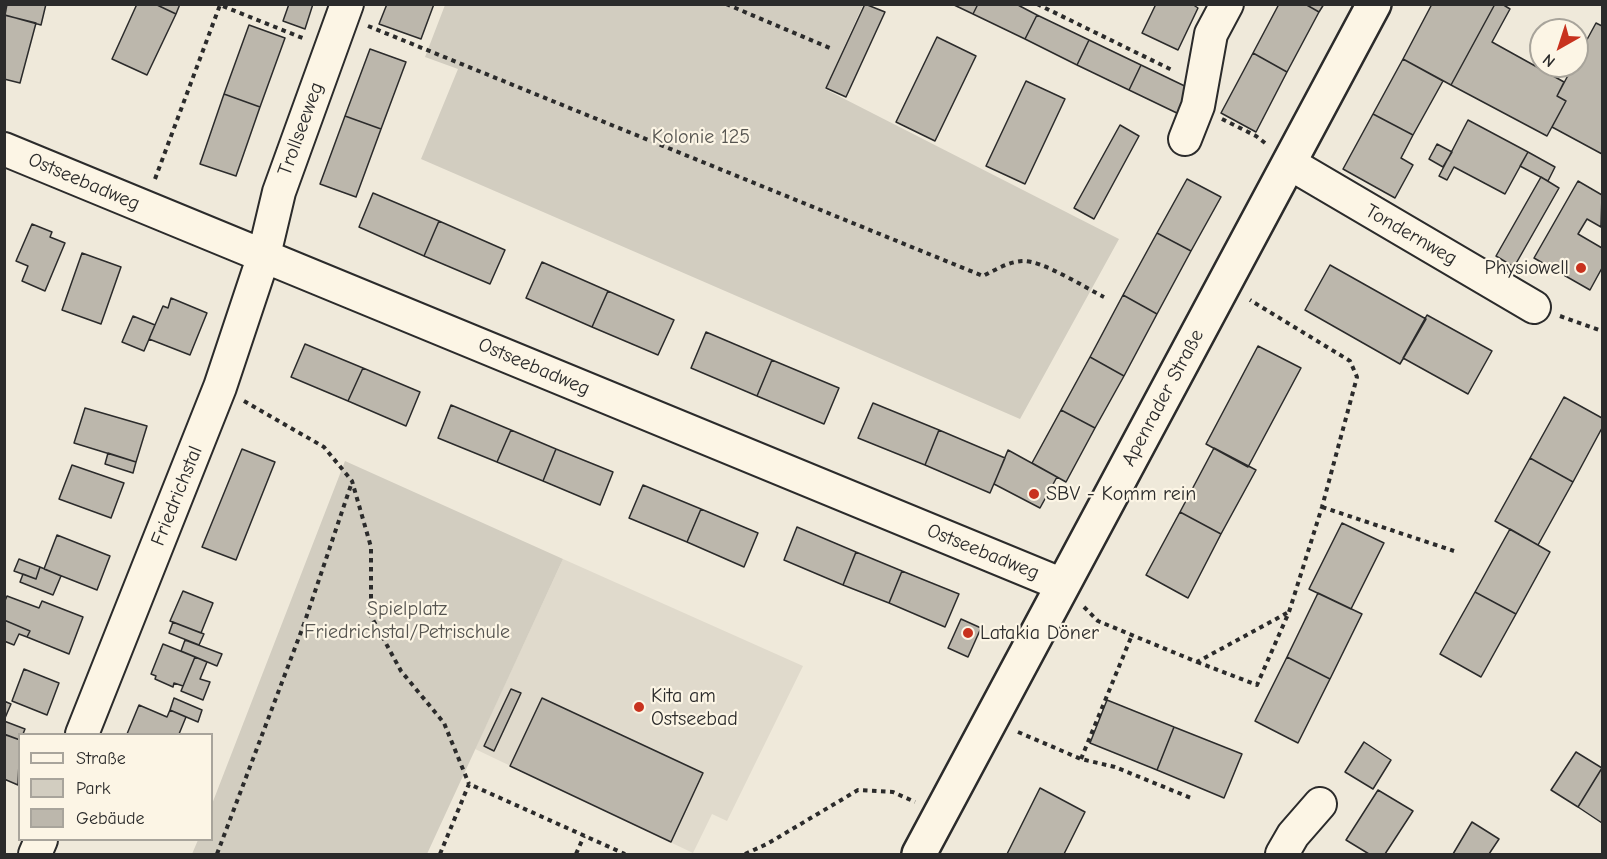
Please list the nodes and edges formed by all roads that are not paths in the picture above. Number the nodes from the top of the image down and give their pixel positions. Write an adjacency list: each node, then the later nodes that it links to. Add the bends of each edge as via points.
1 (1227, 4): 4 (street, via 1211,34 1200,95)
2 (1374, 4): 6 (main road, Apenrader Straße)
3 (345, 10): 7 (street, Trollseeweg, via 279,192)
4 (1185, 139)
5 (4, 149): 7 (street, Ostseebadweg)
6 (1289, 163): 8 (street, Tondernweg); 9 (main road, Apenrader Straße)
7 (264, 255): 9 (street, Ostseebadweg); 10 (street, Friedrichstal, via 220,387)
8 (1534, 307)
9 (1063, 585): 14 (main road, Apenrader Straße)
10 (83, 733)
11 (1320, 804): 15 (street, via 1293,835)
12 (41, 841): 13 (street)
13 (35, 855)
14 (919, 855)
15 (1282, 855)

